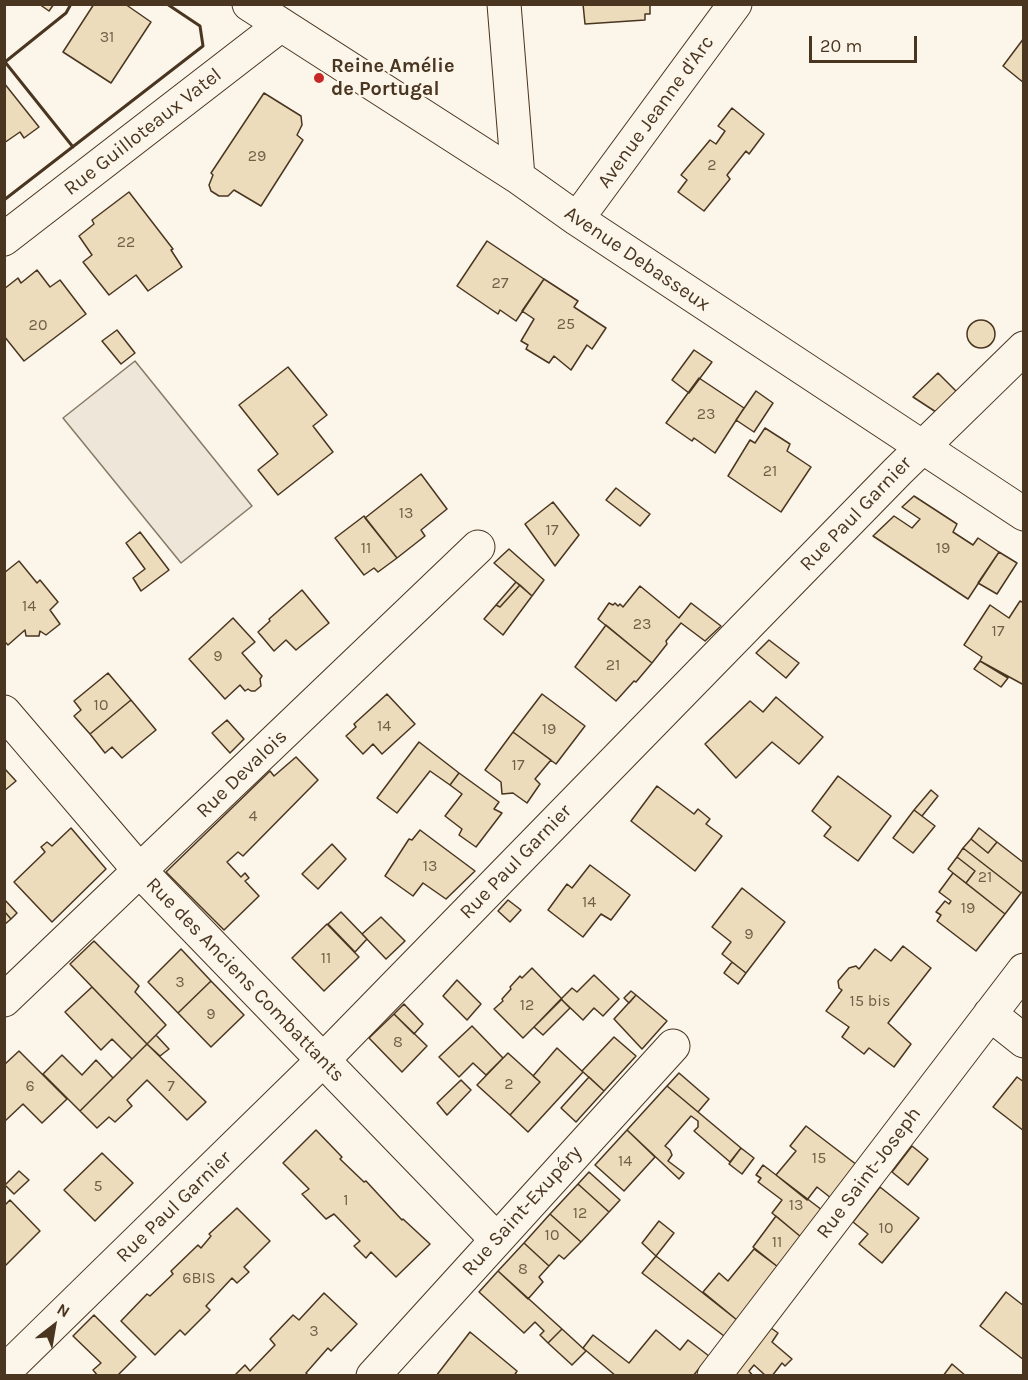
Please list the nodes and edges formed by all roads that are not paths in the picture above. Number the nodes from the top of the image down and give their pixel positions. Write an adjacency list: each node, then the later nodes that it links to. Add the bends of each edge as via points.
1 (249, 4): 4 (street, Avenue Debasseux)
2 (504, 4): 5 (street)
3 (735, 4): 6 (street, Avenue Jeanne d'Arc)
4 (281, 25): 5 (street, Avenue Debasseux); 7 (street, Rue Guilloteaux Vatel)
5 (518, 177): 6 (street, Avenue Debasseux)
6 (577, 219): 9 (street, Avenue Debasseux)
7 (4, 239)
8 (1023, 348): 9 (street, Rue Paul Garnier)
9 (921, 448): 10 (street, Avenue Debasseux); 19 (street, Rue Paul Garnier)
10 (1023, 514)
11 (478, 547): 13 (street, Rue Devalois)
12 (4, 711): 13 (street, Rue des Anciens Combattants)
13 (140, 871): 15 (street, Rue Devalois); 19 (street, Rue des Anciens Combattants)
14 (1023, 970): 16 (street, Rue Saint-Joseph)
15 (4, 1000)
16 (990, 1014): 17 (street); 23 (street, Rue Saint-Joseph)
17 (1023, 1041)
18 (673, 1046): 20 (street, Rue Saint-Exupéry)
19 (322, 1061): 20 (street, Rue des Anciens Combattants); 21 (street, Rue Paul Garnier)
20 (496, 1239): 22 (street, Rue Saint-Exupéry)
21 (4, 1372)
22 (373, 1376)
23 (714, 1376)

